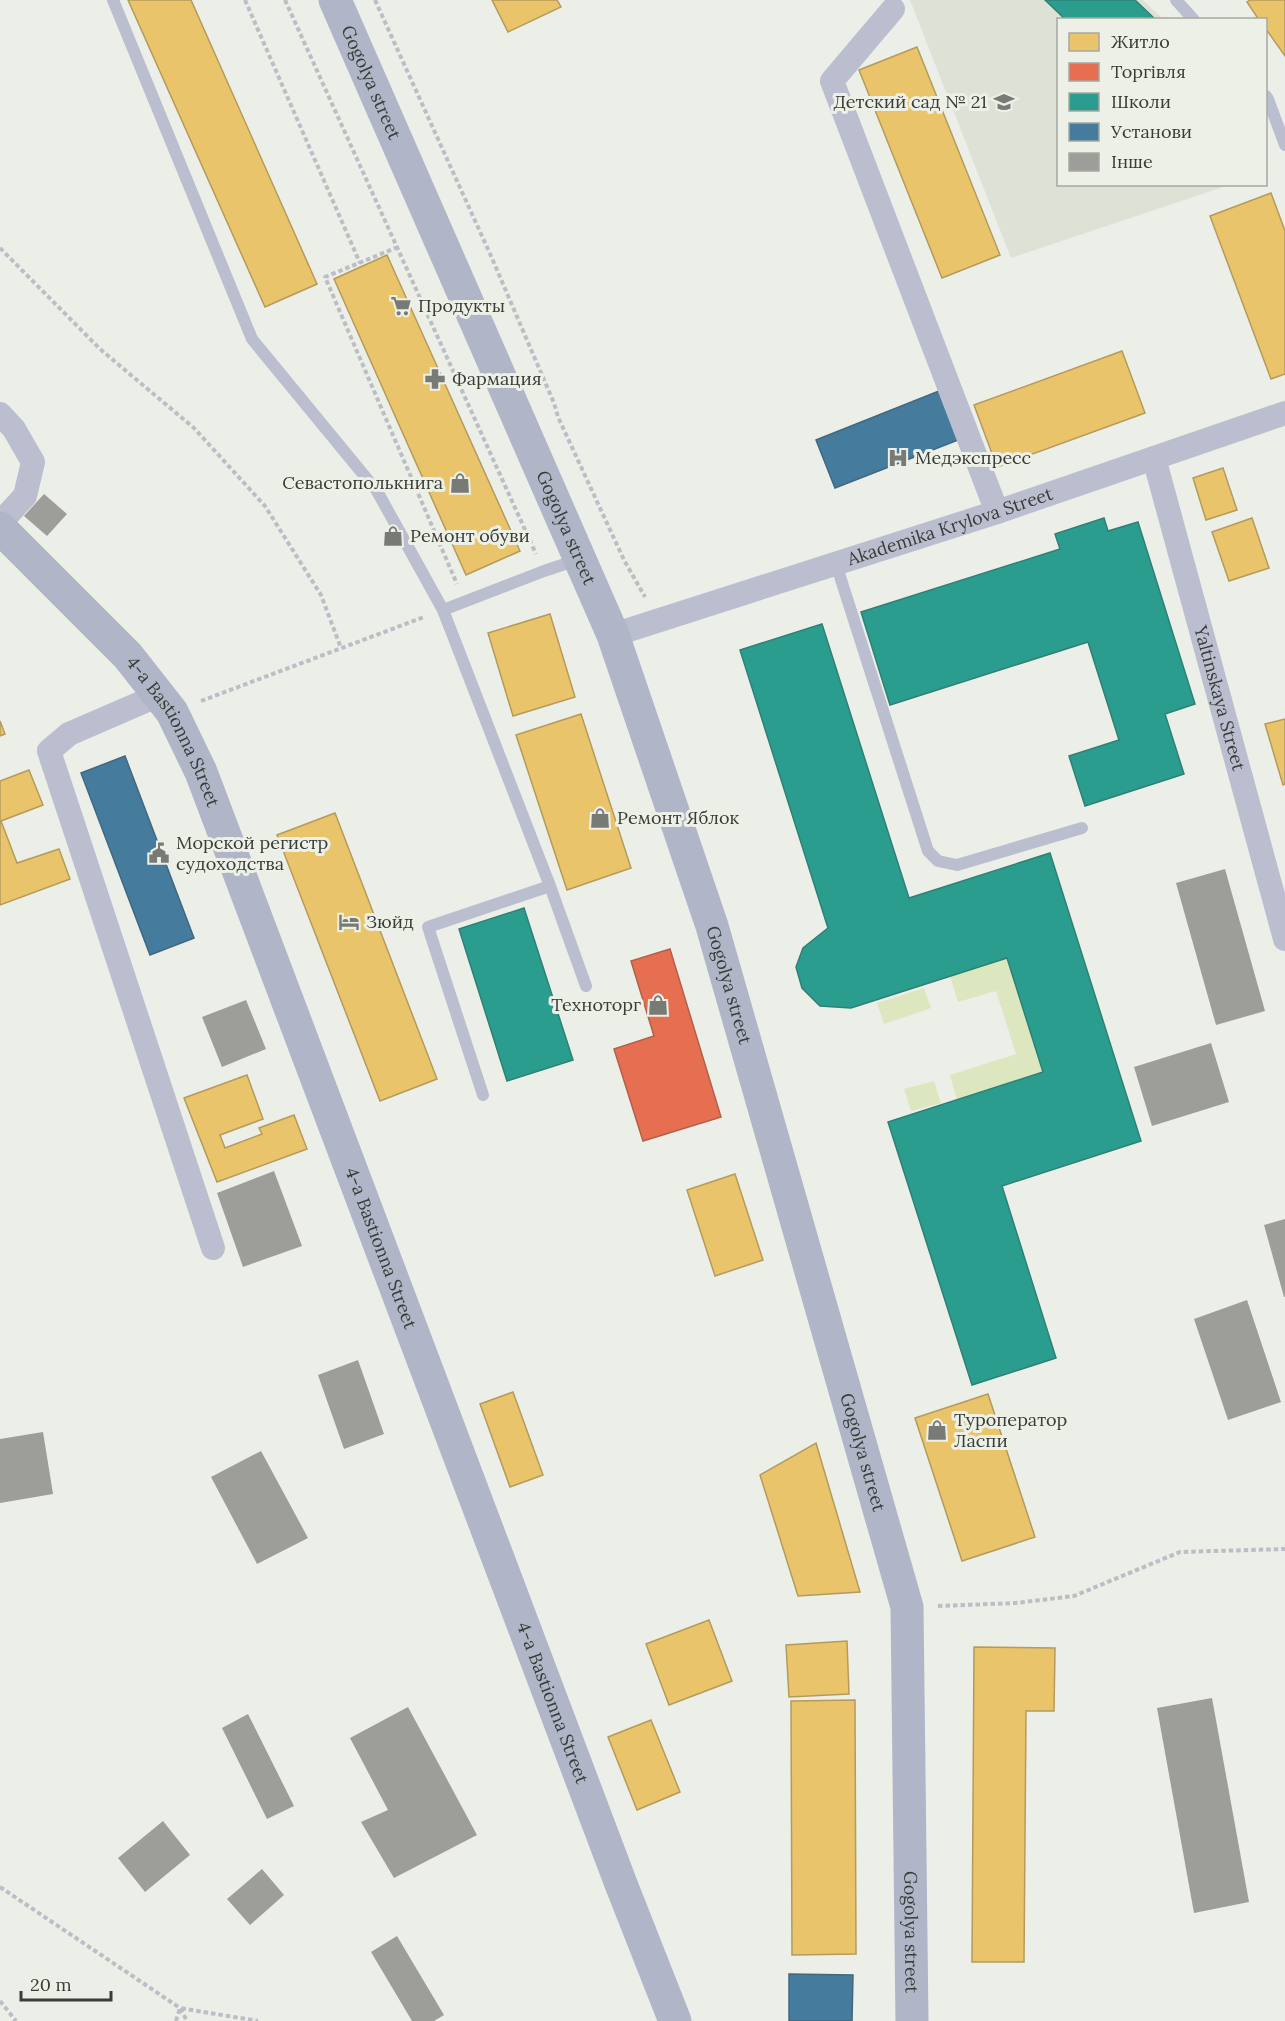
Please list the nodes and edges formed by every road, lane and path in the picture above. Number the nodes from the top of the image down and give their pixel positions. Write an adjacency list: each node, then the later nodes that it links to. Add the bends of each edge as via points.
1 (113, 0): 25 (lane, via 252,339 377,491)
2 (245, 0): 13 (path)
3 (285, 0): 11 (path)
4 (335, 0): 20 (main road, Gogolya street)
5 (375, 0): 23 (path, via 624,560 644,597)
6 (1176, 0): 8 (lane)
7 (893, 9): 17 (street, via 832,81)
8 (1192, 18)
9 (1267, 98): 10 (lane)
10 (1285, 145)
11 (398, 247): 13 (path); 22 (path)
12 (0, 248): 27 (path, via 100,349 194,428 265,506 321,595)
13 (360, 263): 24 (path, via 325,277)
14 (1285, 413): 16 (street, Akademika Krylova Street)
15 (0, 414): 18 (street, via 14,429 33,462 25,496)
16 (1154, 458): 17 (street, Akademika Krylova Street); 31 (street, Yaltinskaya Street)
17 (997, 512): 21 (street, Akademika Krylova Street)
18 (0, 523)
19 (0, 528): 28 (main road, 4-a Bastionna Street, via 128,656)
20 (581, 559): 22 (lane); 26 (main road, Gogolya street)
21 (836, 564): 26 (street, Akademika Krylova Street); 29 (lane, via 928,851 938,861 957,866)
22 (544, 571): 24 (lane)
23 (652, 596)
24 (465, 602): 25 (lane)
25 (443, 610): 27 (path); 30 (lane)
26 (613, 635): 45 (main road, Gogolya street, via 712,926 907,1607)
27 (341, 648): 28 (path)
28 (165, 704): 34 (street, via 69,734 49,751); 44 (main road, 4-a Bastionna Street, via 201,771)
29 (1082, 828)
30 (550, 886): 32 (lane); 33 (lane, via 428,927)
31 (1285, 939)
32 (586, 986)
33 (483, 1095)
34 (213, 1248)
35 (1285, 1549): 36 (path, via 1180,1552 1074,1596)
36 (933, 1606)
37 (0, 1887): 39 (path)
38 (0, 2001): 40 (path)
39 (180, 2008): 41 (path); 42 (path); 43 (path)
40 (16, 2021)
41 (176, 2021)
42 (187, 2021)
43 (258, 2021)
44 (675, 2021)
45 (912, 2021)

